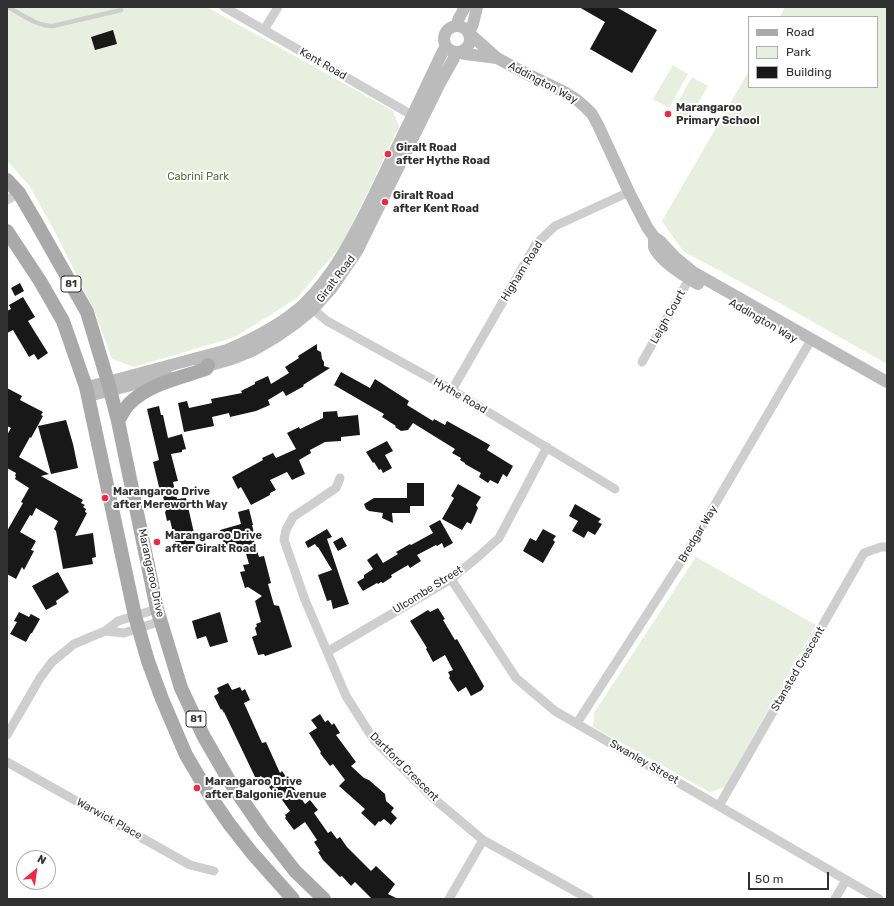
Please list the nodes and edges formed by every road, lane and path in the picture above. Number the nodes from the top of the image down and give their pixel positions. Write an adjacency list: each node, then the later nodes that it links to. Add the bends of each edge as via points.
1 (8, 7): 6 (lane, via 34,22 48,26)
2 (224, 7): 8 (street, Kent Road)
3 (278, 7): 8 (street)
4 (465, 7): 7 (street)
5 (477, 7): 9 (street)
6 (121, 10)
7 (458, 25): 9 (street); 10 (street, via 448,29 444,36 444,40)
8 (264, 30): 12 (street, Kent Road)
9 (469, 33): 10 (street, via 468,46 465,49); 11 (street, Addington Way)
10 (454, 50): 11 (street, Addington Way); 12 (street, Giralt Road, via 442,53)
11 (497, 58): 14 (street, Addington Way, via 566,93 592,114)
12 (417, 118): 18 (street, Giralt Road, via 401,140 352,238)
13 (7, 180): 15 (main road, Marangaroo Drive / 81)
14 (629, 192): 17 (street, Addington Way, via 654,237); 24 (street, Higham Road, via 555,226 536,244)
15 (13, 197): 23 (main road, Marangaroo Drive / 81, via 36,222 86,312)
16 (7, 231): 25 (main road, 81, via 63,321)
17 (691, 275): 19 (street, Addington Way); 20 (street, Leigh Court)
18 (309, 306): 21 (street, Giralt Road, via 296,323 276,336 232,359); 23 (street, Giralt Road, via 268,331 227,350); 24 (street, Hythe Road, via 327,321)
19 (809, 343): 22 (street, Addington Way); 26 (street, Addington Way); 36 (street, Bredgar Way, via 686,554)
20 (642, 362)
21 (208, 365): 23 (street, Giralt Road); 27 (main road, via 206,369 144,391 126,406)
22 (887, 382)
23 (109, 386): 25 (street, Giralt Road); 27 (main road, Marangaroo Drive / 81)
24 (452, 390): 28 (street, Hythe Road)
25 (87, 391): 34 (main road, 81)
26 (887, 391)
27 (118, 421): 33 (main road, Marangaroo Drive / 81)
28 (546, 447): 30 (street, Hythe Road); 32 (street, Ulcombe Street, via 499,538)
29 (340, 478): 35 (street, Dartford Crescent, via 336,488 293,517 284,540)
30 (615, 489)
31 (887, 547): 39 (street, Stansted Crescent, via 864,553)
32 (451, 579): 35 (street, Ulcombe Street); 36 (street, Swanley Street, via 516,678 556,711)
33 (159, 615): 34 (street); 43 (main road, Marangaroo Drive / 81, via 181,688 204,737 230,782 263,830 295,871)
34 (136, 622): 37 (street, via 124,633 105,631 74,644 52,662); 44 (main road, 81, via 162,699 186,755 230,825)
35 (327, 652): 40 (street, Dartford Crescent, via 346,696 374,740 432,797)
36 (577, 723): 39 (street, Swanley Street)
37 (7, 735)
38 (7, 762): 41 (street, Warwick Place, via 190,865)
39 (720, 806): 42 (street, Swanley Street)
40 (483, 840): 45 (street); 46 (street, Dartford Crescent)
41 (214, 871)
42 (846, 880): 47 (street); 48 (street, Swanley Street)
43 (322, 898)
44 (293, 899)
45 (449, 899)
46 (589, 899)
47 (835, 899)
48 (879, 899)

